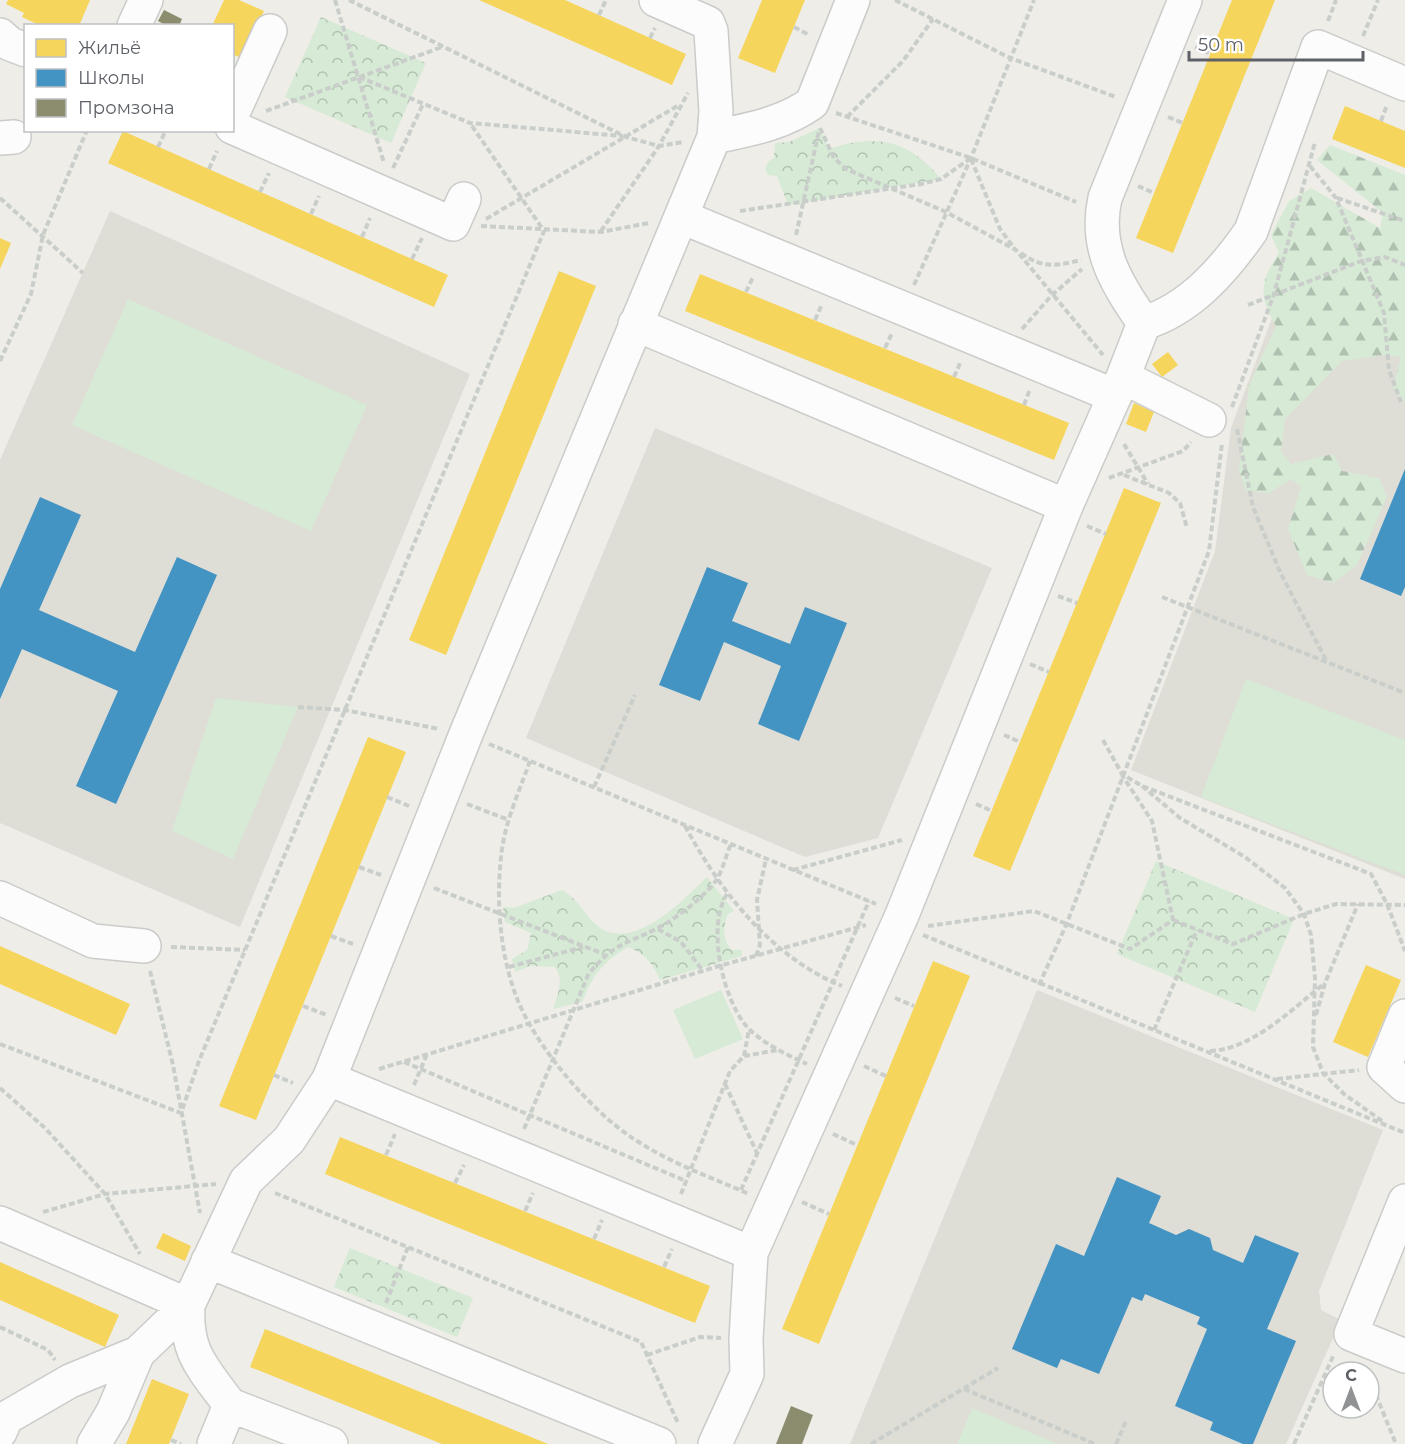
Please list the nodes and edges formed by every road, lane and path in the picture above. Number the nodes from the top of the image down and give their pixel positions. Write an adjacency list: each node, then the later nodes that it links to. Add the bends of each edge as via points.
1 (146, 0): 13 (lane)
2 (335, 0): 19 (path)
3 (349, 0): 15 (path)
4 (606, 0): 11 (path)
5 (656, 0): 16 (lane, via 708,23)
6 (853, 0): 24 (lane)
7 (895, 0): 12 (path)
8 (1034, 0): 17 (path)
9 (1185, 0): 22 (lane)
10 (1378, 0): 18 (path)
11 (599, 15)
12 (933, 19): 17 (path); 25 (path, via 903,61)
13 (135, 24)
14 (270, 31): 23 (lane)
15 (443, 46): 19 (path); 32 (path)
16 (712, 57): 21 (path); 33 (lane)
17 (1010, 58): 22 (path); 37 (path)
18 (1352, 61): 20 (lane); 34 (lane, via 1318,47)
19 (359, 77): 23 (path); 26 (path); 39 (path)
20 (1405, 84)
21 (679, 105): 32 (path); 35 (path)
22 (1142, 106): 27 (path); 48 (lane)
23 (248, 113)
24 (818, 113): 25 (path); 33 (lane, via 797,114); 40 (path, via 834,158 846,169); 45 (path)
25 (847, 117): 37 (path)
26 (470, 123): 32 (path); 42 (path)
27 (1183, 123)
28 (234, 128): 44 (lane, via 453,224)
29 (86, 132): 53 (path)
30 (165, 132): 36 (path)
31 (1317, 136): 38 (path)
32 (626, 137): 35 (path); 42 (path)
33 (714, 137): 35 (path); 49 (lane)
34 (1282, 139): 38 (path); 64 (lane, via 1251,231 1236,253 1178,309)
35 (659, 146): 52 (path)
36 (158, 147)
37 (971, 158): 40 (path, via 940,179); 47 (path); 48 (path); 54 (path, via 1000,229)
38 (1310, 165): 43 (path); 60 (path)
39 (385, 166)
40 (893, 189): 45 (path); 47 (path)
41 (0, 198): 53 (path)
42 (522, 198): 51 (path); 51 (path, via 475,226)
43 (1336, 198): 50 (path); 56 (path)
44 (464, 199)
45 (803, 203): 46 (path); 57 (path)
46 (729, 212)
47 (946, 212): 54 (path); 63 (path)
48 (1102, 213): 55 (lane)
49 (682, 217): 52 (path); 57 (lane); 65 (lane)
50 (1405, 221)
51 (544, 231): 52 (path); 83 (path)
52 (601, 232)
53 (43, 235): 59 (path); 68 (path, via 31,294)
54 (1016, 250): 55 (path, via 1036,263 1056,265); 61 (path)
55 (1099, 254): 61 (path); 64 (lane)
56 (1361, 261): 58 (path, via 1385,257); 60 (path); 70 (path, via 1384,313 1389,370)
57 (791, 262): 63 (lane)
58 (1405, 265)
59 (83, 273)
60 (1274, 294): 62 (path); 71 (path)
61 (1051, 296): 67 (path); 69 (path)
62 (1248, 304)
63 (903, 309): 66 (path); 67 (lane)
64 (1144, 323): 69 (lane)
65 (635, 324): 75 (lane); 84 (lane)
66 (885, 348)
67 (1003, 350): 69 (lane)
68 (0, 361)
69 (1114, 398): 71 (lane); 72 (path, via 1119,434); 75 (lane)
70 (1401, 402)
71 (1224, 426): 72 (path, via 1183,451); 78 (path, via 1209,551); 79 (path, via 1280,572)
72 (1138, 469): 73 (path); 74 (path)
73 (1122, 475): 74 (path); 75 (path)
74 (1149, 485): 76 (path, via 1169,493 1180,503)
75 (1070, 496): 93 (lane)
76 (1187, 528)
77 (1162, 597): 78 (path)
78 (1188, 609): 79 (path); 87 (path)
79 (1328, 663): 80 (path)
80 (1405, 693)
81 (635, 695): 89 (path)
82 (298, 707): 83 (path)
83 (345, 710): 84 (path); 117 (path)
84 (466, 734): 86 (path); 90 (lane)
85 (1103, 740): 87 (path)
86 (530, 761): 89 (path); 91 (path)
87 (1122, 774): 88 (path); 107 (path, via 1152,821); 108 (path)
88 (1142, 786): 103 (path, via 1371,874); 106 (path, via 1180,818 1245,857 1285,888)
89 (594, 787): 92 (path)
90 (442, 794): 91 (path); 97 (lane)
91 (509, 820): 105 (path, via 501,855)
92 (684, 825): 94 (path); 98 (path)
93 (936, 830): 96 (path); 109 (lane)
94 (731, 844): 95 (path); 98 (path)
95 (766, 859): 96 (path); 110 (path, via 757,900)
96 (792, 870): 101 (path)
97 (408, 878): 105 (path); 146 (lane)
98 (717, 880): 99 (path); 112 (path)
99 (727, 894): 110 (path); 121 (path, via 720,904)
100 (0, 898): 114 (lane, via 93,941)
101 (868, 901): 109 (path); 111 (path)
102 (1358, 904): 103 (path); 106 (path, via 1336,904); 125 (path)
103 (1387, 904): 104 (path); 118 (path)
104 (1405, 905)
105 (499, 912): 115 (path); 122 (path)
106 (1304, 914): 113 (path, via 1233,944); 127 (path, via 1311,935)
107 (1173, 920): 108 (path, via 1130,949); 113 (path)
108 (1067, 922): 109 (path, via 1034,911); 126 (path)
109 (903, 923): 111 (path); 126 (path); 128 (lane)
110 (757, 926): 116 (path); 120 (path, via 760,945)
111 (857, 928): 116 (path); 124 (path)
112 (657, 929): 119 (path); 123 (path, via 681,942)
113 (1197, 930): 134 (path)
114 (144, 946): 117 (path); 149 (path)
115 (584, 946): 119 (path); 122 (path)
116 (783, 949): 120 (path); 124 (path)
117 (245, 950): 149 (path)
118 (1405, 951)
119 (604, 954): 129 (path, via 588,975)
120 (755, 956): 121 (path)
121 (719, 966): 123 (path); 133 (path, via 739,1016)
122 (508, 967): 131 (path)
123 (702, 971): 129 (path)
124 (833, 982): 128 (path); 141 (path)
125 (1325, 983): 127 (path); 132 (path)
126 (1039, 985): 134 (path)
127 (1315, 991): 132 (path); 137 (path, via 1242,1043 1227,1051)
128 (866, 995): 143 (lane)
129 (573, 1009): 131 (path); 139 (path)
130 (1405, 1016): 144 (lane)
131 (529, 1022): 139 (path); 140 (path)
132 (1314, 1022): 142 (path, via 1312,1047)
133 (749, 1028): 136 (path); 138 (path)
134 (1154, 1030): 137 (path)
135 (0, 1044): 149 (path)
136 (779, 1050): 138 (path); 141 (path)
137 (1206, 1052): 145 (path)
138 (744, 1056): 147 (path, via 730,1071)
139 (554, 1057): 150 (path); 155 (path, via 589,1104 633,1138)
140 (403, 1061): 146 (path); 150 (path)
141 (799, 1061): 143 (path); 154 (path)
142 (1323, 1073): 144 (path); 145 (path); 151 (path, via 1344,1094)
143 (830, 1075): 162 (lane)
144 (1394, 1076)
145 (1276, 1080): 151 (path)
146 (332, 1081): 153 (lane); 156 (lane, via 289,1140)
147 (725, 1084): 154 (path); 155 (path)
148 (0, 1088): 160 (path, via 45,1128)
149 (181, 1113): 158 (path)
150 (530, 1115): 153 (path); 157 (path)
151 (1388, 1125): 152 (path)
152 (1405, 1133)
153 (513, 1154): 164 (lane)
154 (758, 1154): 159 (path)
155 (690, 1170): 157 (path); 159 (path)
156 (246, 1181): 158 (path); 166 (path); 168 (lane)
157 (686, 1181): 164 (path)
158 (195, 1185): 160 (path); 163 (path)
159 (741, 1191): 162 (path)
160 (105, 1194): 165 (path); 169 (path)
161 (1405, 1201): 176 (lane, via 1351,1334)
162 (773, 1204): 167 (lane)
163 (200, 1218)
164 (670, 1219): 167 (lane)
165 (1, 1223): 169 (lane)
166 (408, 1247): 171 (path); 175 (path, via 641,1342)
167 (751, 1252): 172 (lane)
168 (208, 1261): 169 (lane); 171 (lane)
169 (175, 1299): 173 (lane); 180 (lane, via 194,1356)
170 (0, 1327): 178 (path, via 48,1350)
171 (375, 1329): 184 (lane)
172 (746, 1339): 175 (path, via 700,1337); 190 (lane, via 747,1374)
173 (138, 1353): 178 (lane); 186 (lane, via 113,1412)
174 (1335, 1353): 194 (path)
175 (647, 1355): 184 (path)
176 (1405, 1356)
177 (998, 1368): 179 (path)
178 (70, 1381): 183 (lane, via 6,1419)
179 (963, 1389): 191 (path); 192 (path)
180 (230, 1405): 188 (lane); 189 (lane)
181 (1381, 1407): 195 (path)
182 (1126, 1421): 193 (path)
183 (0, 1432)
184 (669, 1434)
185 (171, 1440): 187 (path)
186 (94, 1444)
187 (181, 1444)
188 (214, 1444)
189 (332, 1444)
190 (715, 1444)
191 (871, 1444)
192 (1095, 1444)
193 (1116, 1444)
194 (1294, 1444)
195 (1396, 1444)

